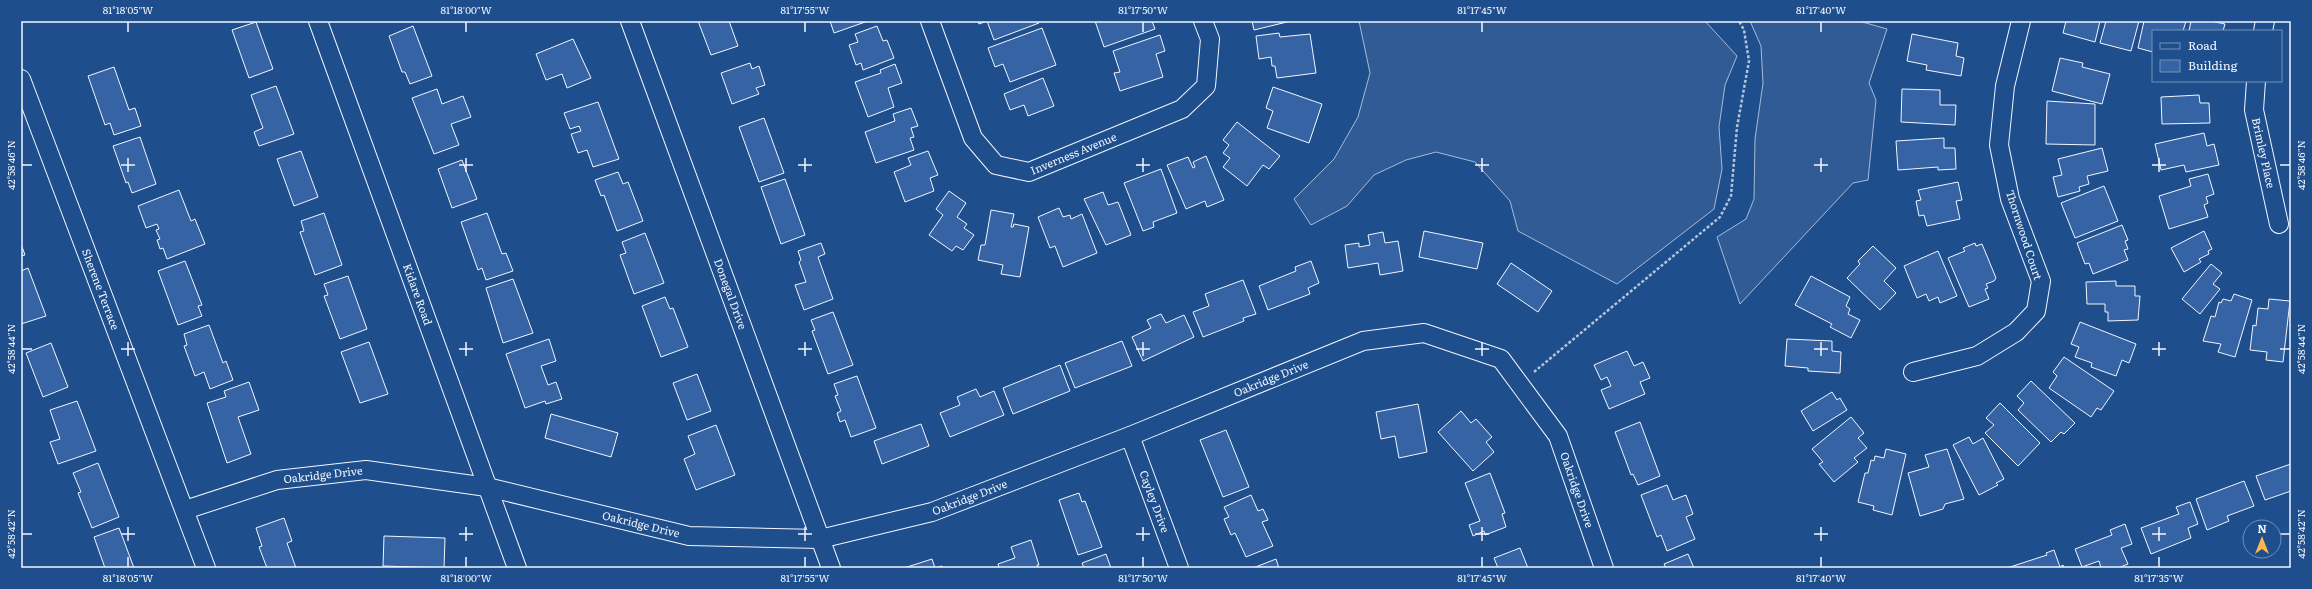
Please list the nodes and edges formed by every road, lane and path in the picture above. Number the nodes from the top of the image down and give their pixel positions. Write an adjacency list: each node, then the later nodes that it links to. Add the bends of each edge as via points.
1 (318, 21): 13 (street, Kidare Road)
2 (630, 21): 15 (street, Donegal Drive)
3 (930, 21): 4 (street, Inverness Avenue, via 973,138 996,165 1029,172 1182,109 1206,86 1210,39)
4 (1203, 21)
5 (1739, 21): 11 (path, via 1744,30 1750,61 1737,127 1731,196 1720,217)
6 (2021, 21): 10 (street, Thornwood Court, via 2005,86 1999,145 2010,199 2041,281 2036,311 2016,332 1977,356)
7 (21, 79): 14 (street, Sherene Terrace)
8 (2256, 82): 9 (street, Brimley Place, via 2254,110)
9 (2279, 224)
10 (1913, 372)
11 (1529, 376)
12 (1130, 436): 15 (street, Oakridge Drive, via 932,512); 19 (street, Cayley Drive); 20 (street, Oakridge Drive, via 1363,341 1424,333 1501,359 1558,436)
13 (487, 487): 14 (street, Oakridge Drive, via 366,470 277,480); 15 (street, Oakridge Drive, via 689,536); 17 (street, Kidare Road)
14 (185, 510): 16 (street, Sherene Terrace)
15 (820, 539): 18 (street, Donegal Drive)
16 (206, 568)
17 (517, 568)
18 (831, 568)
19 (1179, 568)
20 (1604, 568)

